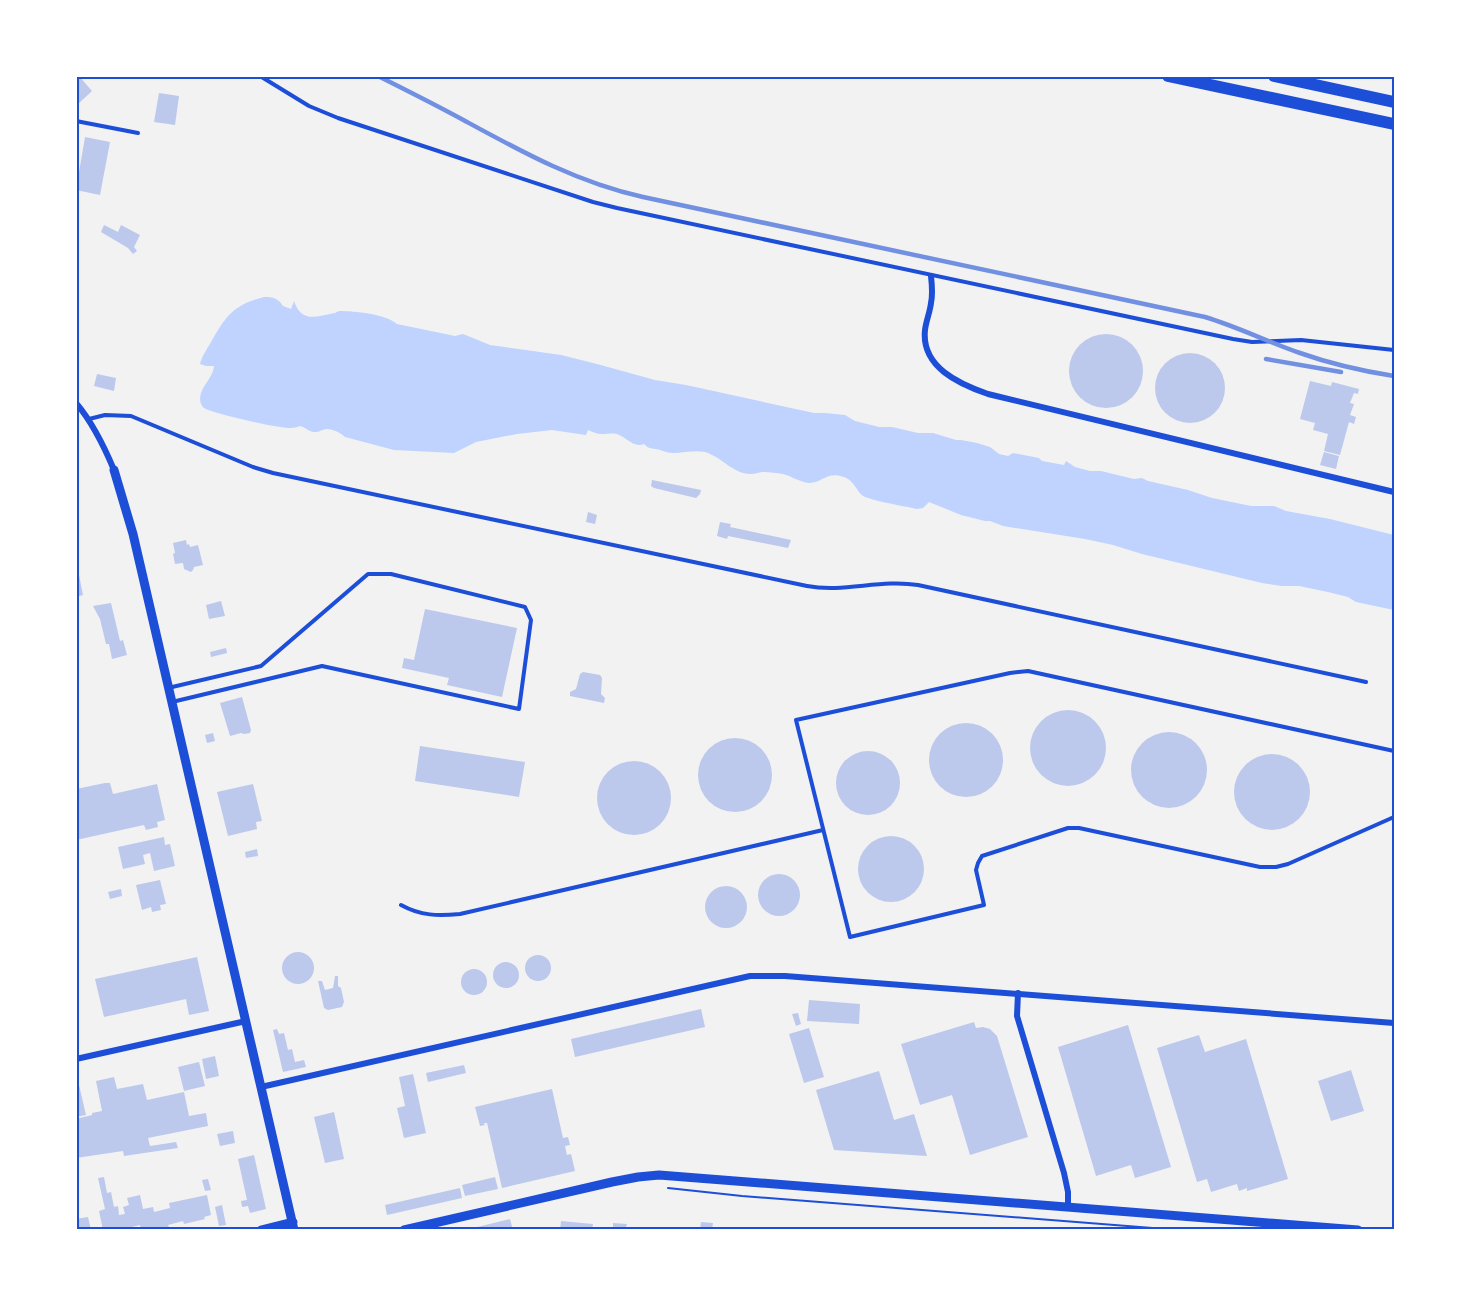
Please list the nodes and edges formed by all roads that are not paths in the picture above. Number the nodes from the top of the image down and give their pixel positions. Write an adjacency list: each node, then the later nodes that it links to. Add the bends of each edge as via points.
1 (260, 76): 9 (lane, via 325,113 593,202)
2 (1168, 76): 4 (main road)
3 (1274, 76): 5 (main road)
4 (1191, 79): 7 (main road)
5 (1395, 102)
6 (76, 121): 8 (lane)
7 (1395, 124)
8 (138, 133)
9 (931, 276): 10 (lane, via 1233,339 1301,340); 14 (street, via 926,348 941,370 966,386)
10 (1395, 350)
11 (76, 403): 12 (street)
12 (88, 419): 13 (street); 15 (lane, via 130,416 273,473 807,586 918,585)
13 (114, 470): 16 (street, via 130,521)
14 (1395, 492)
15 (1366, 682)
16 (168, 688): 17 (street); 17 (lane, via 261,666 368,574 391,574 525,607 531,620 519,709 322,666)
17 (172, 702): 23 (street)
18 (1395, 751): 20 (lane, via 1048,675 1016,672 796,720)
19 (1395, 817): 20 (lane, via 1276,867 1068,828 982,856 976,870 984,905 850,937)
20 (824, 830): 21 (lane, via 460,914 421,914)
21 (401, 905)
22 (1018, 993): 24 (street); 26 (street, via 785,976 742,977); 27 (street, via 1017,1016 1066,1180)
23 (246, 1021): 25 (street); 26 (street)
24 (1395, 1023)
25 (76, 1059)
26 (261, 1087): 28 (street)
27 (1068, 1208): 30 (street, via 648,1175); 31 (street)
28 (293, 1226): 29 (street)
29 (261, 1230)
30 (404, 1230)
31 (1358, 1230)

